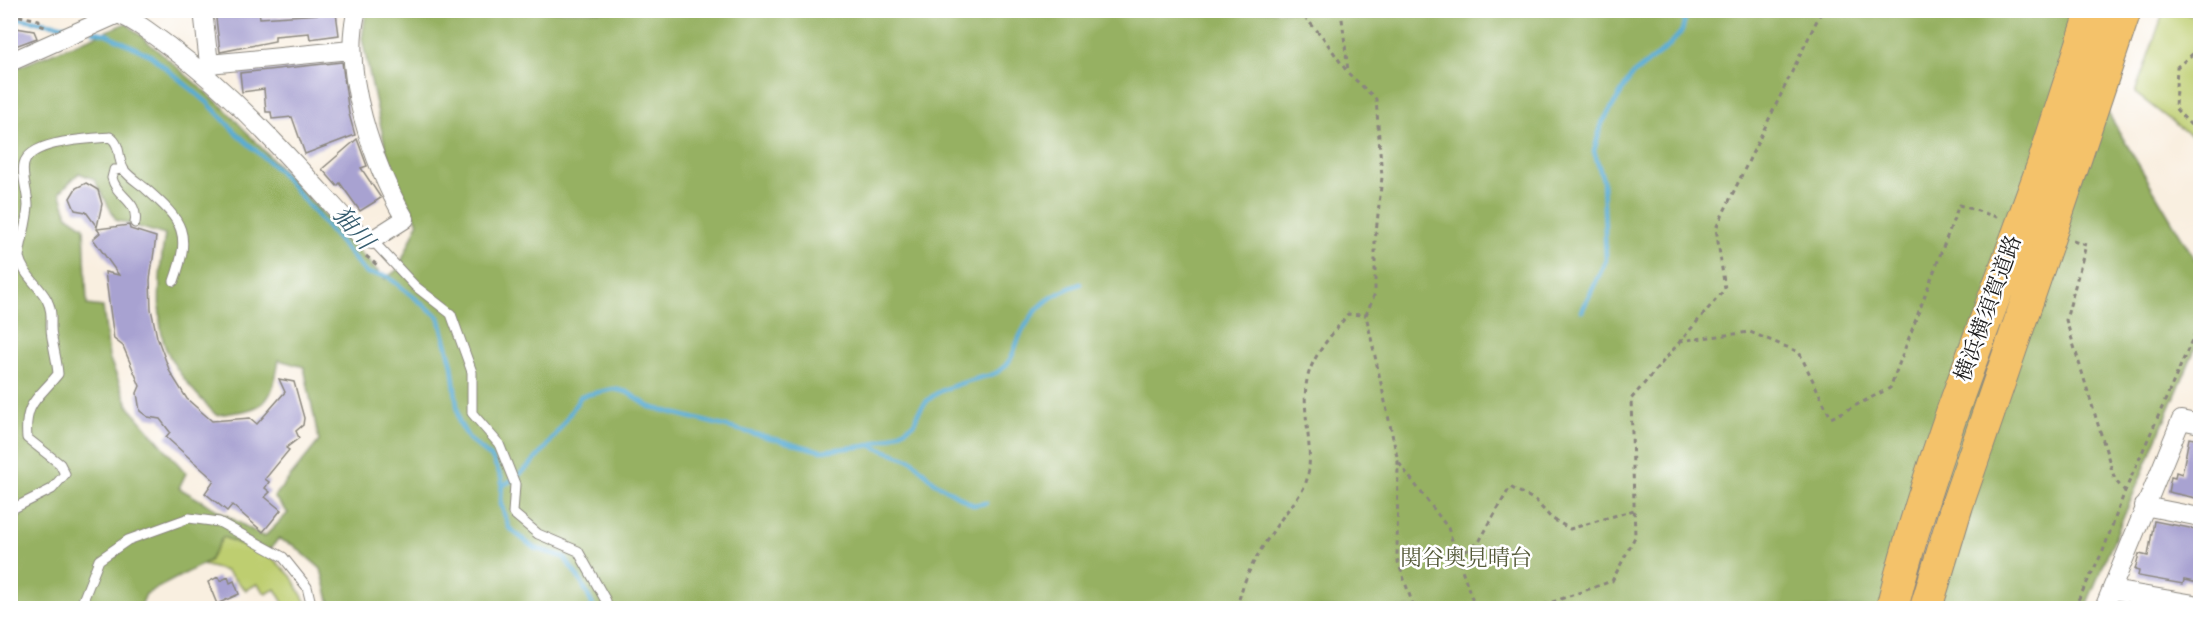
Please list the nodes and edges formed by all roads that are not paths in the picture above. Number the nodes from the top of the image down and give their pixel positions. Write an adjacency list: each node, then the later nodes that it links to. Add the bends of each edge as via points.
1 (203, 10): 8 (street)
2 (357, 10): 6 (street)
3 (2093, 10): 22 (highway, 横浜横須賀道路, bridge, via 2046,157 2009,227 1908,544)
4 (2125, 10): 23 (highway, 横浜横須賀道路, bridge, via 2056,240 1960,494)
5 (117, 12): 7 (street); 8 (street)
6 (351, 50): 8 (street); 11 (street, via 380,172 405,219)
7 (10, 62)
8 (208, 70): 11 (street, via 359,234)
9 (123, 169): 10 (lane, via 114,170 111,178 119,193 136,209); 12 (lane, via 172,212 181,229 184,253); 15 (lane, via 115,140 110,137 39,148 24,164 28,206 19,257 53,316 51,328 58,374 31,403 26,420 27,438 60,464 65,474 52,489)
10 (135, 223)
11 (372, 240): 21 (lane, via 415,286 451,314 472,372 472,413 499,444 515,484 513,513 538,534 578,551)
12 (174, 281)
13 (2200, 424): 14 (street, via 2181,420)
14 (2145, 506): 16 (street); 17 (street)
15 (10, 510)
16 (2200, 517)
17 (2112, 590): 18 (street); 24 (street)
18 (2200, 605)
19 (80, 609): 20 (lane, via 99,560 128,540 189,518 219,522 283,556 307,587)
20 (312, 609)
21 (607, 609)
22 (1892, 609)
23 (1926, 609)
24 (2104, 609)

